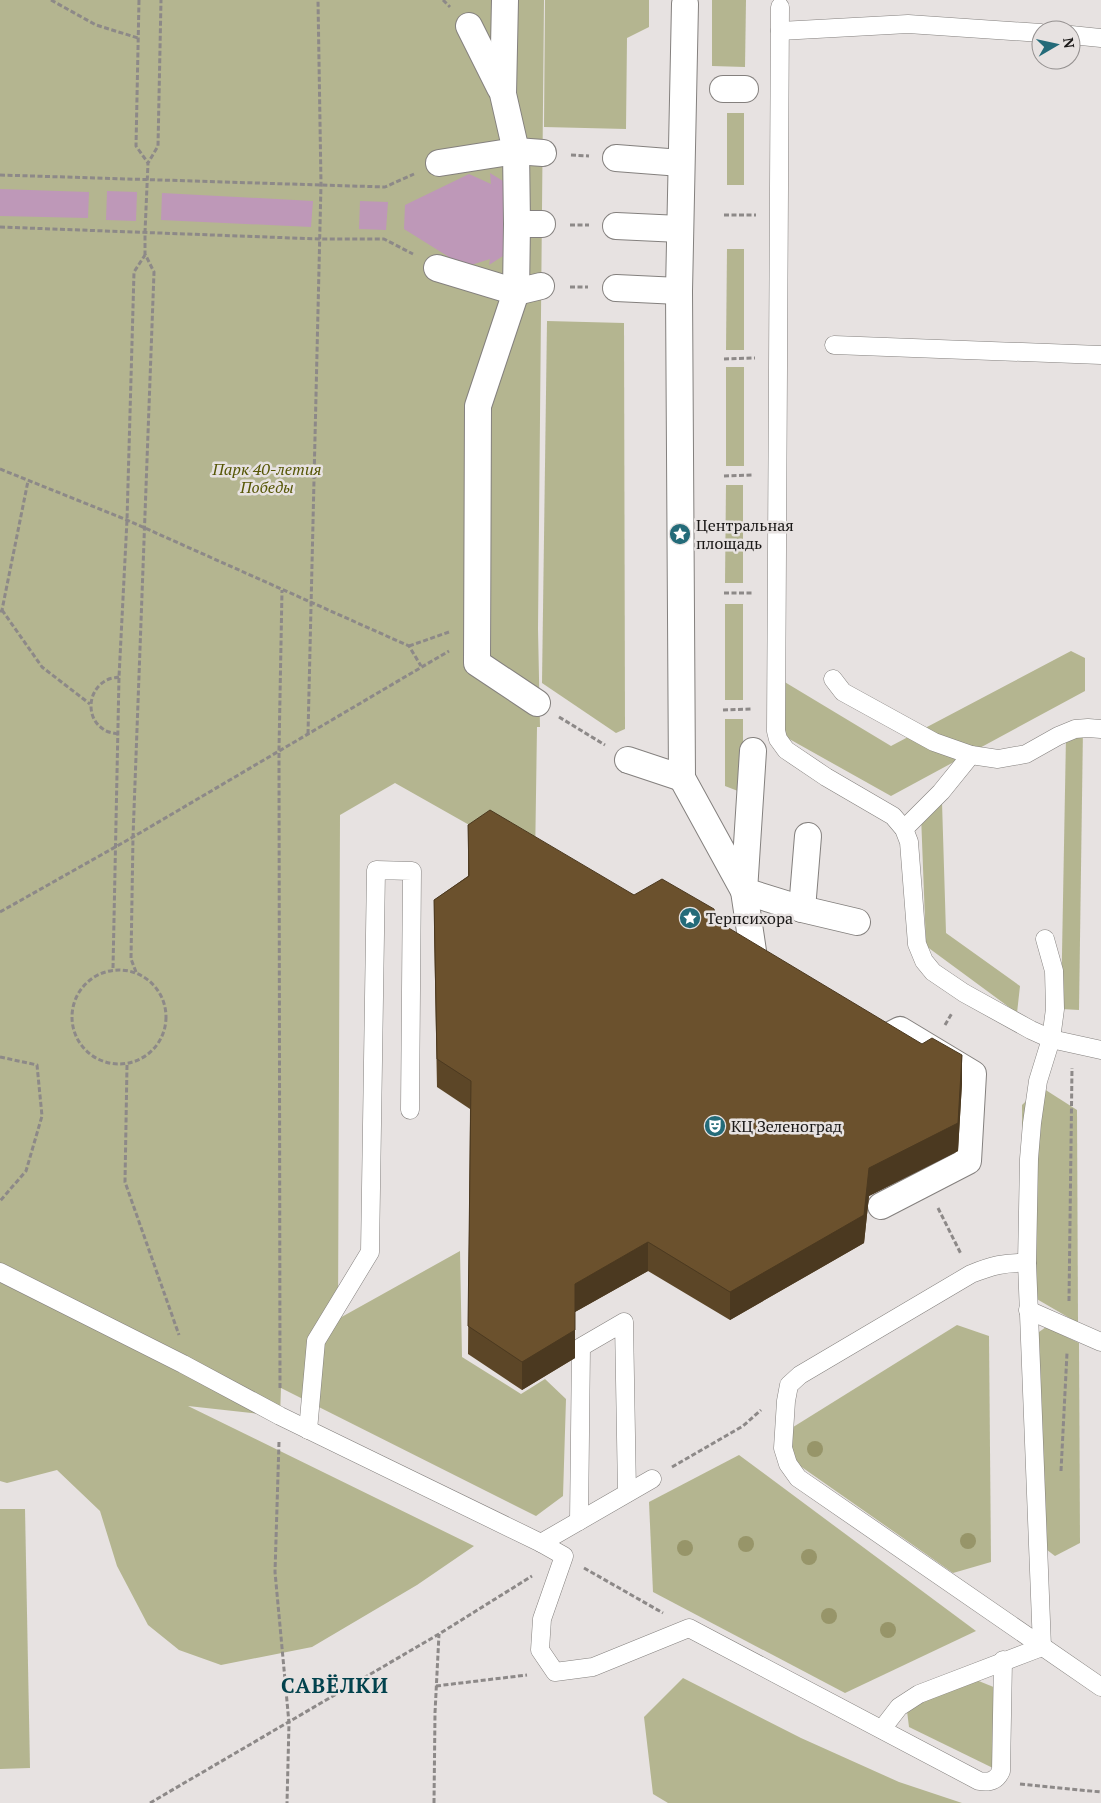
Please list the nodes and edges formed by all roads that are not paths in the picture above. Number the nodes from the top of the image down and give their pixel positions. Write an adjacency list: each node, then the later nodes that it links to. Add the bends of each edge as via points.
1 (504, 0): 9 (street)
2 (685, 4): 14 (street)
3 (780, 7): 5 (lane)
4 (469, 26): 9 (street)
5 (780, 31): 6 (lane, via 908,24); 31 (lane, via 776,731 786,750 893,816)
6 (1031, 31)
7 (1081, 36): 8 (lane)
8 (1101, 38)
9 (503, 94): 10 (street)
10 (516, 151): 11 (street); 13 (street); 21 (street, via 530,224)
11 (542, 153)
12 (616, 158): 14 (street)
13 (439, 163)
14 (681, 163): 16 (street)
15 (616, 226): 16 (street)
16 (680, 229): 20 (street)
17 (437, 268): 21 (street)
18 (541, 286): 21 (street)
19 (616, 288): 20 (street)
20 (679, 291): 30 (street)
21 (516, 292): 25 (street, via 478,406 464,637 477,663)
22 (834, 345): 23 (lane)
23 (1101, 355)
24 (833, 679): 28 (lane, via 843,692 934,742)
25 (538, 703)
26 (1101, 729): 28 (lane, via 1075,730 1026,754 998,759)
27 (752, 750): 33 (street)
28 (971, 755): 31 (lane, via 942,792)
29 (628, 760): 30 (street)
30 (682, 778): 33 (street)
31 (904, 829): 39 (lane, via 909,842 917,944 924,961 933,972 964,994)
32 (808, 836): 34 (street)
33 (744, 891): 34 (street); 37 (street, via 757,981)
34 (802, 909): 35 (street)
35 (857, 922)
36 (1045, 939): 39 (lane, via 1054,971 1056,1009)
37 (773, 990)
38 (846, 1032): 42 (street, via 870,1047 900,1030 934,1043 973,1074 975,1121 968,1161 931,1193)
39 (1051, 1039): 40 (lane); 43 (lane, via 1038,1081 1032,1123)
40 (1101, 1050)
41 (410, 1110): 47 (lane, via 412,871 376,870 370,1252 316,1341)
42 (880, 1206)
43 (1027, 1263): 45 (lane); 52 (lane, via 994,1265 970,1274 800,1375 789,1385 783,1448 788,1464 798,1478)
44 (0, 1272): 47 (lane)
45 (1028, 1310): 46 (lane); 52 (lane)
46 (1101, 1342)
47 (308, 1430): 51 (lane)
48 (652, 1479): 49 (lane)
49 (627, 1493): 50 (lane); 50 (lane, via 624,1322 582,1347)
50 (579, 1521): 51 (lane)
51 (542, 1543): 55 (lane, via 564,1556 542,1619 540,1650 555,1672 593,1667 689,1628)
52 (1042, 1647): 53 (lane); 54 (lane)
53 (1004, 1660): 55 (lane, via 918,1694 899,1707); 55 (lane, via 1001,1770 993,1781 979,1781)
54 (1101, 1687)
55 (882, 1729)

